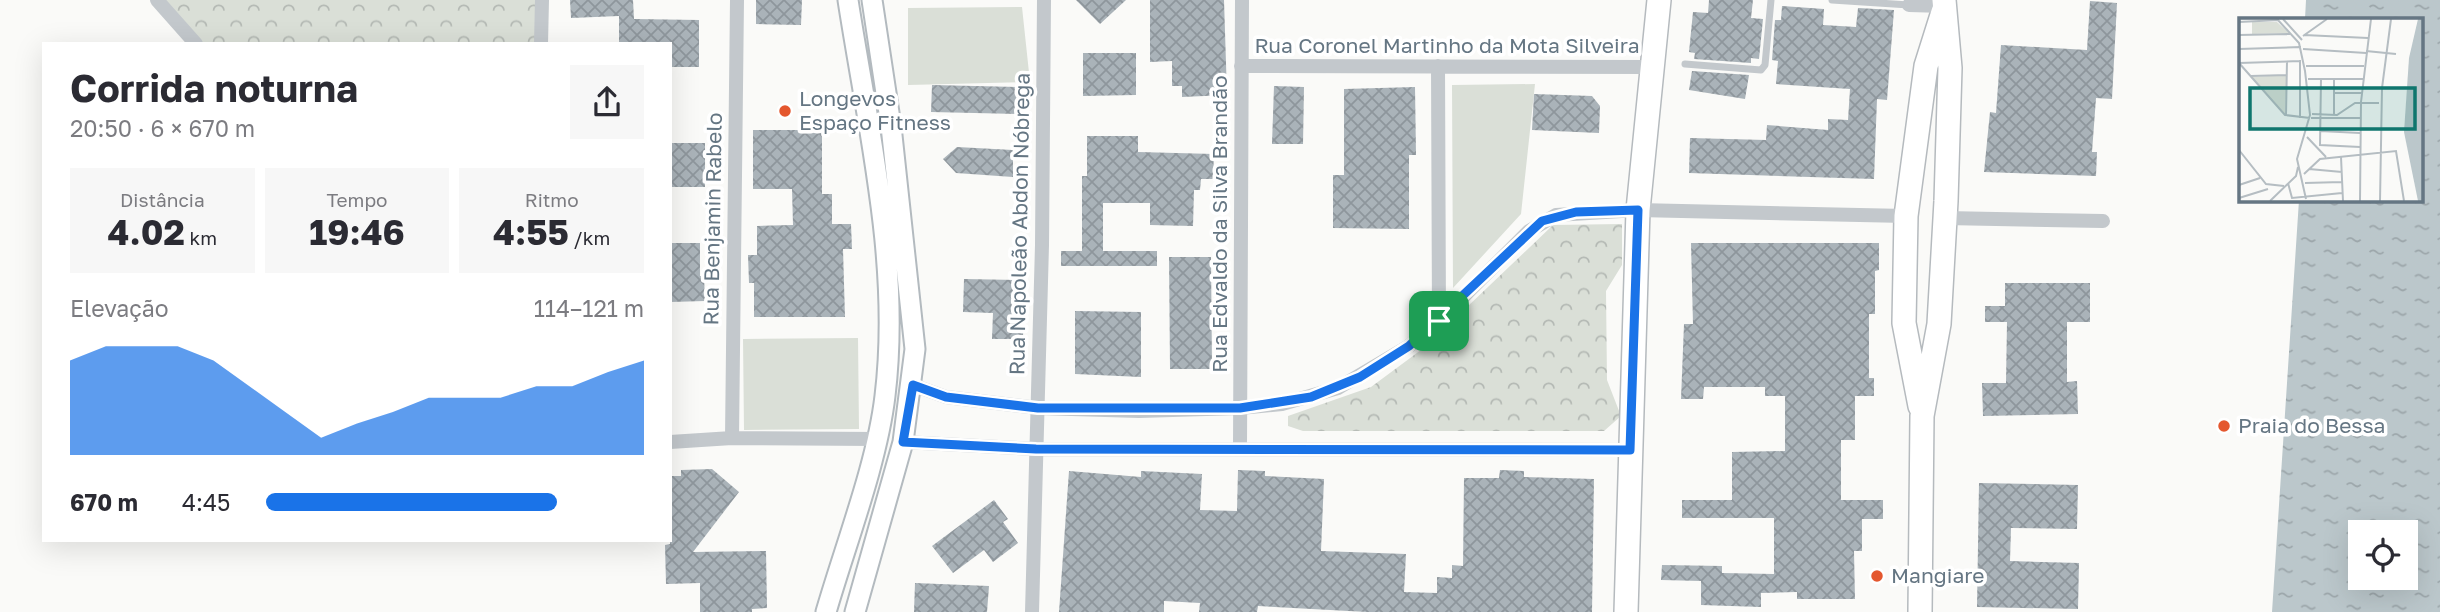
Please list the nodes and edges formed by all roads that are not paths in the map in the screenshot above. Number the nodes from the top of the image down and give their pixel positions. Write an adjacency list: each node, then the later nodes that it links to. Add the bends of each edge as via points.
1 (157, 0): 13 (street)
2 (542, 0): 14 (street)
3 (737, 0): 28 (street, Rua Benjamin Rabelo)
4 (848, 0): 29 (main road, via 888,285 888,359)
5 (872, 0): 24 (main road, via 912,310)
6 (1044, 0): 25 (street, Rua Napoleão Abdon Nóbrega)
7 (1242, 0): 16 (street, Rua Edvaldo da Silva Brandão)
8 (1659, 0): 18 (main road)
9 (1771, 0): 15 (lane, via 1765,65 1760,70)
10 (1832, 0): 11 (lane)
11 (1909, 5): 12 (street)
12 (1944, 6): 20 (main road, via 1926,66); 21 (main road, via 1950,68)
13 (194, 42)
14 (541, 42)
15 (1685, 64)
16 (1241, 66): 17 (street, Rua Coronel Martinho da Mota Silveira); 26 (street, Rua Edvaldo da Silva Brandão)
17 (1438, 66): 18 (street, Rua Coronel Martinho da Mota Silveira); 23 (street)
18 (1652, 67): 19 (main road)
19 (1638, 210): 20 (street); 23 (street, via 1576,212 1542,221); 34 (main road)
20 (1906, 216): 27 (main road, via 1904,323)
21 (1945, 218): 22 (street); 27 (main road, via 1939,324)
22 (2103, 222)
23 (1439, 321): 26 (street, via 1385,362 1338,388 1282,404)
24 (913, 385): 25 (street, via 946,397); 31 (main road)
25 (1038, 408): 26 (street); 33 (street, Rua Napoleão Abdon Nóbrega)
26 (1240, 408): 32 (street, Rua Edvaldo da Silva Brandão)
27 (1922, 416): 39 (main road)
28 (732, 438): 29 (street); 30 (street)
29 (876, 439): 35 (main road)
30 (672, 442)
31 (903, 442): 33 (street); 36 (main road)
32 (1240, 448): 33 (street); 34 (street)
33 (1036, 449): 37 (street, Rua Napoleão Abdon Nóbrega)
34 (1630, 450): 38 (main road)
35 (825, 612)
36 (855, 612)
37 (1032, 612)
38 (1626, 612)
39 (1920, 612)

